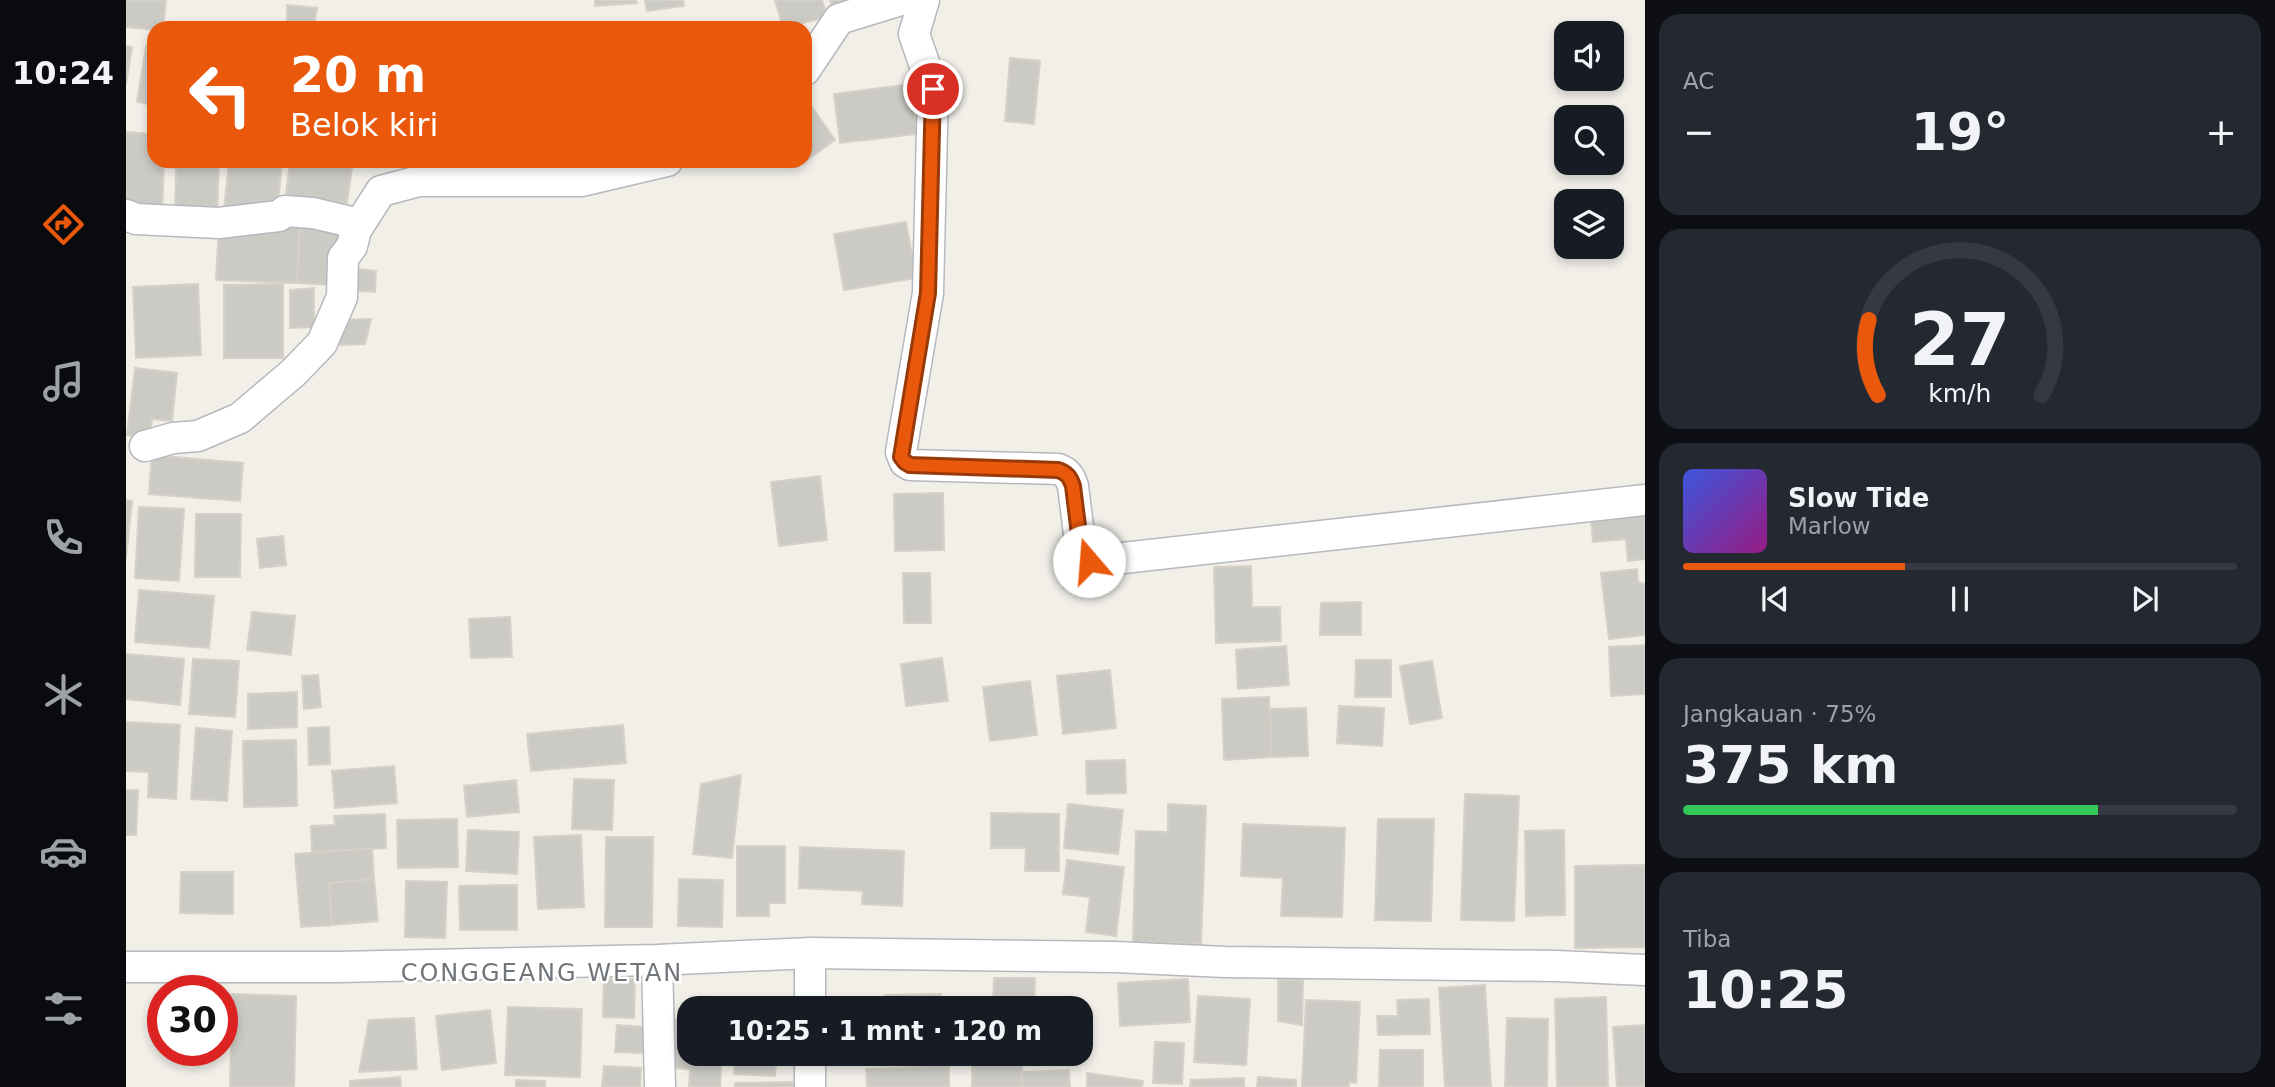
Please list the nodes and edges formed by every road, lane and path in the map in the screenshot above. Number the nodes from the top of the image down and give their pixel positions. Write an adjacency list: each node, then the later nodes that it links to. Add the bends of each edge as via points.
1 (901, 0): 3 (street, via 839,19)
2 (924, 0): 8 (street, via 914,34 933,89 928,293 901,452 905,462 1065,472 1073,486 1081,550 1089,561)
3 (812, 60)
4 (637, 168): 6 (street, via 582,181 419,181 382,191)
5 (126, 215): 6 (street, via 219,223 279,216 285,211)
6 (360, 224): 7 (street, via 343,258 342,297 323,343 240,418 198,436)
7 (145, 446)
8 (1645, 500)
9 (810, 953): 10 (street); 12 (street); 13 (street)
10 (657, 960): 11 (street); 15 (street)
11 (126, 967)
12 (1645, 970)
13 (810, 996)
14 (810, 1066): 16 (street)
15 (660, 1087)
16 (810, 1087)

